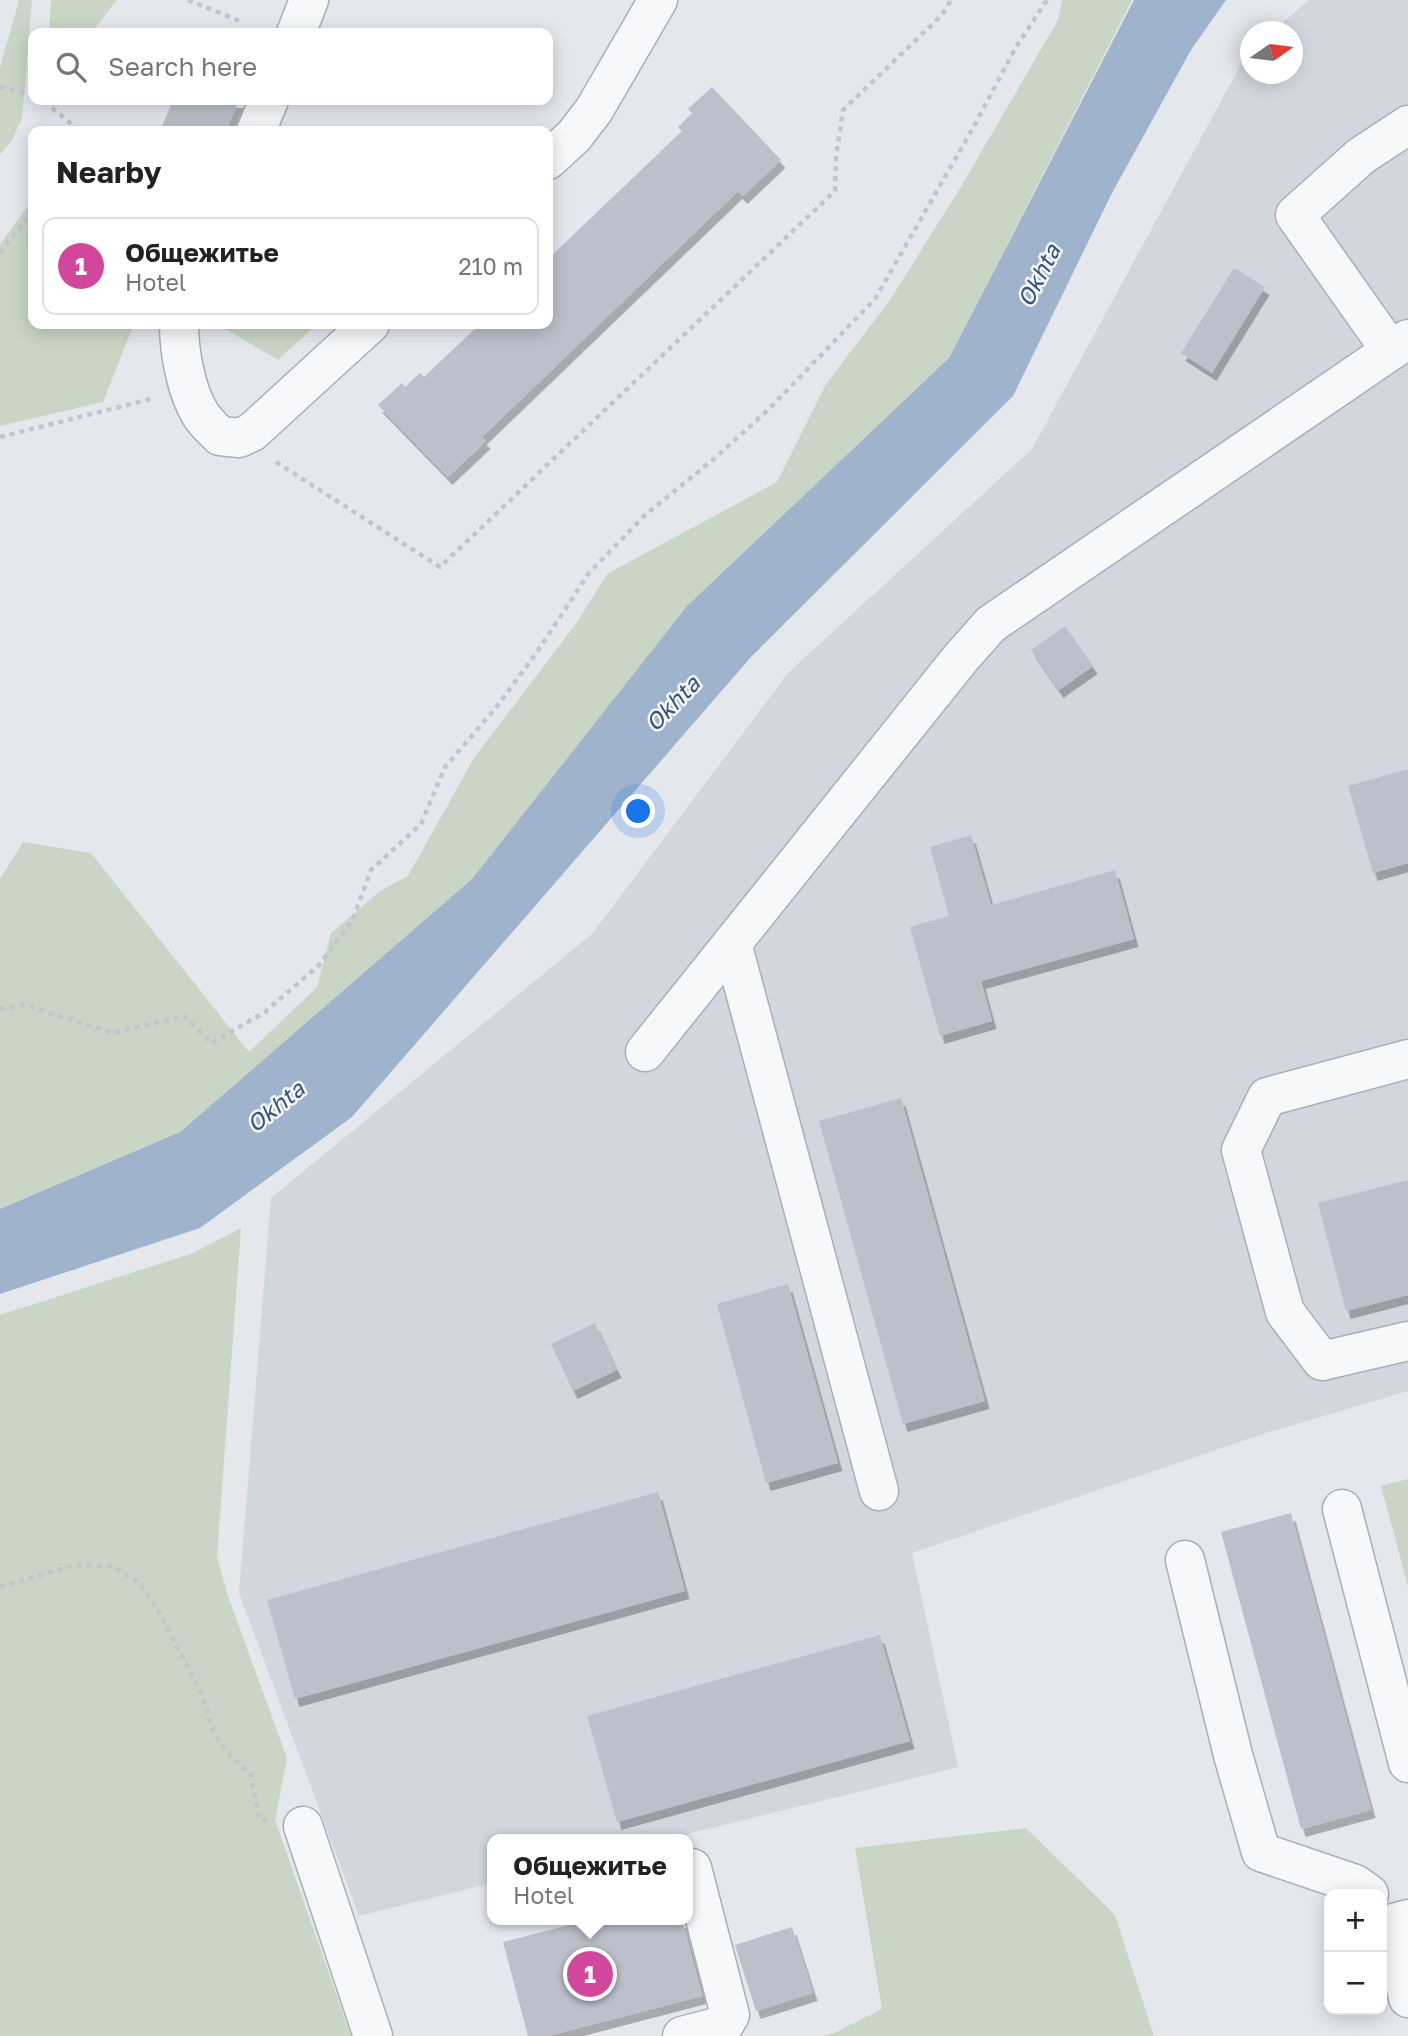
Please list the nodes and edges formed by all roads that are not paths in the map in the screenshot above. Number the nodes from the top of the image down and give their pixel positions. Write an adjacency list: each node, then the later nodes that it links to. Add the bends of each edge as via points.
1 (309, 0): 3 (street)
2 (657, 0): 7 (street, via 594,110)
3 (298, 28)
4 (267, 105): 6 (street)
5 (1408, 125): 10 (street, via 1361,156 1295,215)
6 (258, 126)
7 (553, 155)
8 (179, 329): 9 (street, via 190,390 201,415 220,436 239,438 252,432)
9 (365, 329)
10 (1399, 345): 11 (street, via 991,624)
11 (732, 943): 12 (street); 15 (street)
12 (645, 1052)
13 (1408, 1059): 14 (street, via 1267,1097 1241,1150 1285,1312 1322,1361)
14 (1408, 1341)
15 (879, 1491)
16 (1342, 1509): 18 (street)
17 (1185, 1560): 21 (street, via 1261,1852 1355,1884)
18 (1408, 1763)
19 (303, 1826): 23 (street)
20 (693, 1872): 24 (street, via 730,2015 724,2025)
21 (1388, 1911): 22 (street)
22 (1408, 1998)
23 (373, 2036)
24 (682, 2036)

